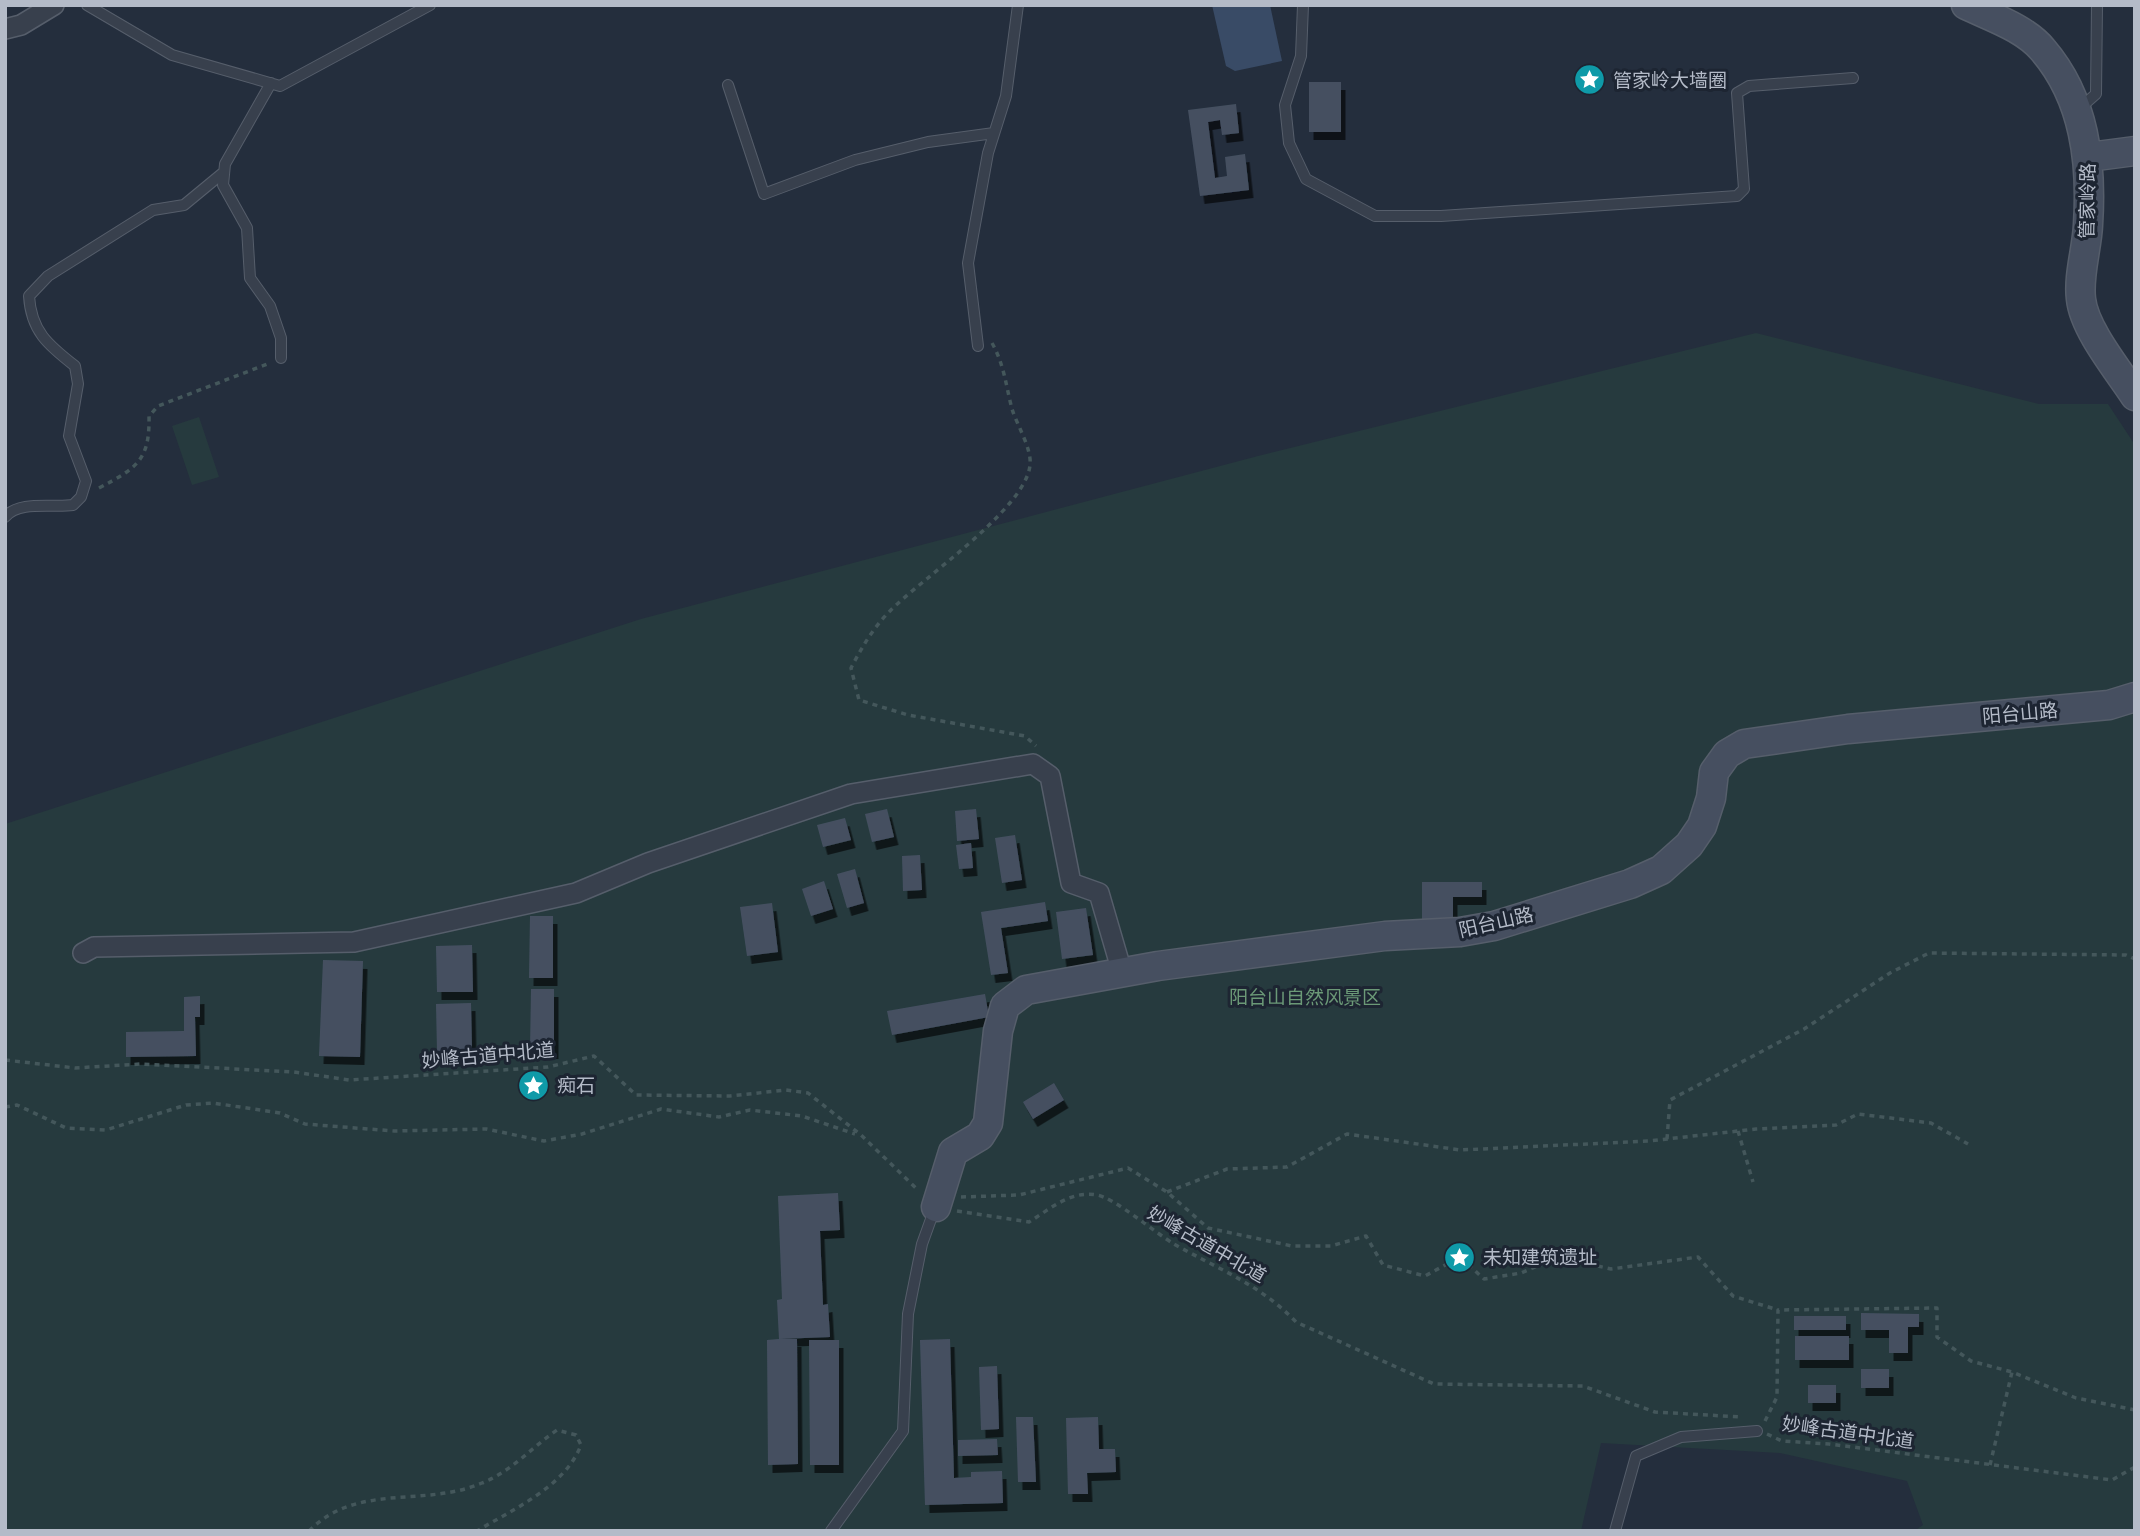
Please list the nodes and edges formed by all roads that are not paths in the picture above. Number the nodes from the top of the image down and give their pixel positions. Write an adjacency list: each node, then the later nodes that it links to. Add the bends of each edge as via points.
1 (54, 5): 8 (street)
2 (86, 5): 10 (lane, via 172,55)
3 (430, 5): 10 (lane, via 279,86)
4 (1018, 5): 13 (lane, via 1006,96)
5 (1303, 5): 9 (lane, via 1301,57 1285,105 1289,143 1306,179 1375,216 1454,216 1737,197 1744,189 1737,93 1749,86)
6 (1966, 5): 12 (street, 管家岭路, via 2009,24 2042,48 2072,93)
7 (2097, 5): 12 (lane, via 2096,94)
8 (5, 29)
9 (1853, 78)
10 (271, 83): 16 (lane)
11 (728, 85): 13 (lane, via 764,194 855,160 928,142)
12 (2077, 111): 15 (street, 管家岭路)
13 (994, 133): 17 (lane, via 968,263)
14 (2135, 150): 15 (street)
15 (2089, 157): 19 (street, 管家岭路, via 2080,298 2094,331)
16 (224, 172): 18 (lane, via 223,185 247,228 250,278 270,306 281,338); 20 (lane, via 184,205 153,210 48,276 29,296 30,317 48,344 75,366 78,384 69,436 86,481 73,505 25,507 11,510)
17 (978, 346)
18 (281, 358)
19 (2135, 396)
20 (5, 517)
21 (2135, 697): 23 (street, 阳台山路, via 2109,705 1848,729 1744,744 1727,754 1714,772 1702,827 1689,845 1661,870 1630,884 1460,932 1385,936)
22 (83, 953): 23 (street, via 94,947 354,942 576,893 648,863 851,794 1033,764 1049,776 1071,883 1099,893)
23 (1122, 972): 24 (street, 阳台山路, via 1026,990 1006,1006 998,1031 988,1123 980,1136 953,1152)
24 (938, 1200): 26 (lane, via 922,1244 908,1314 903,1431)
25 (1757, 1431): 27 (lane, via 1681,1437 1636,1456)
26 (831, 1531)
27 (1615, 1531)

